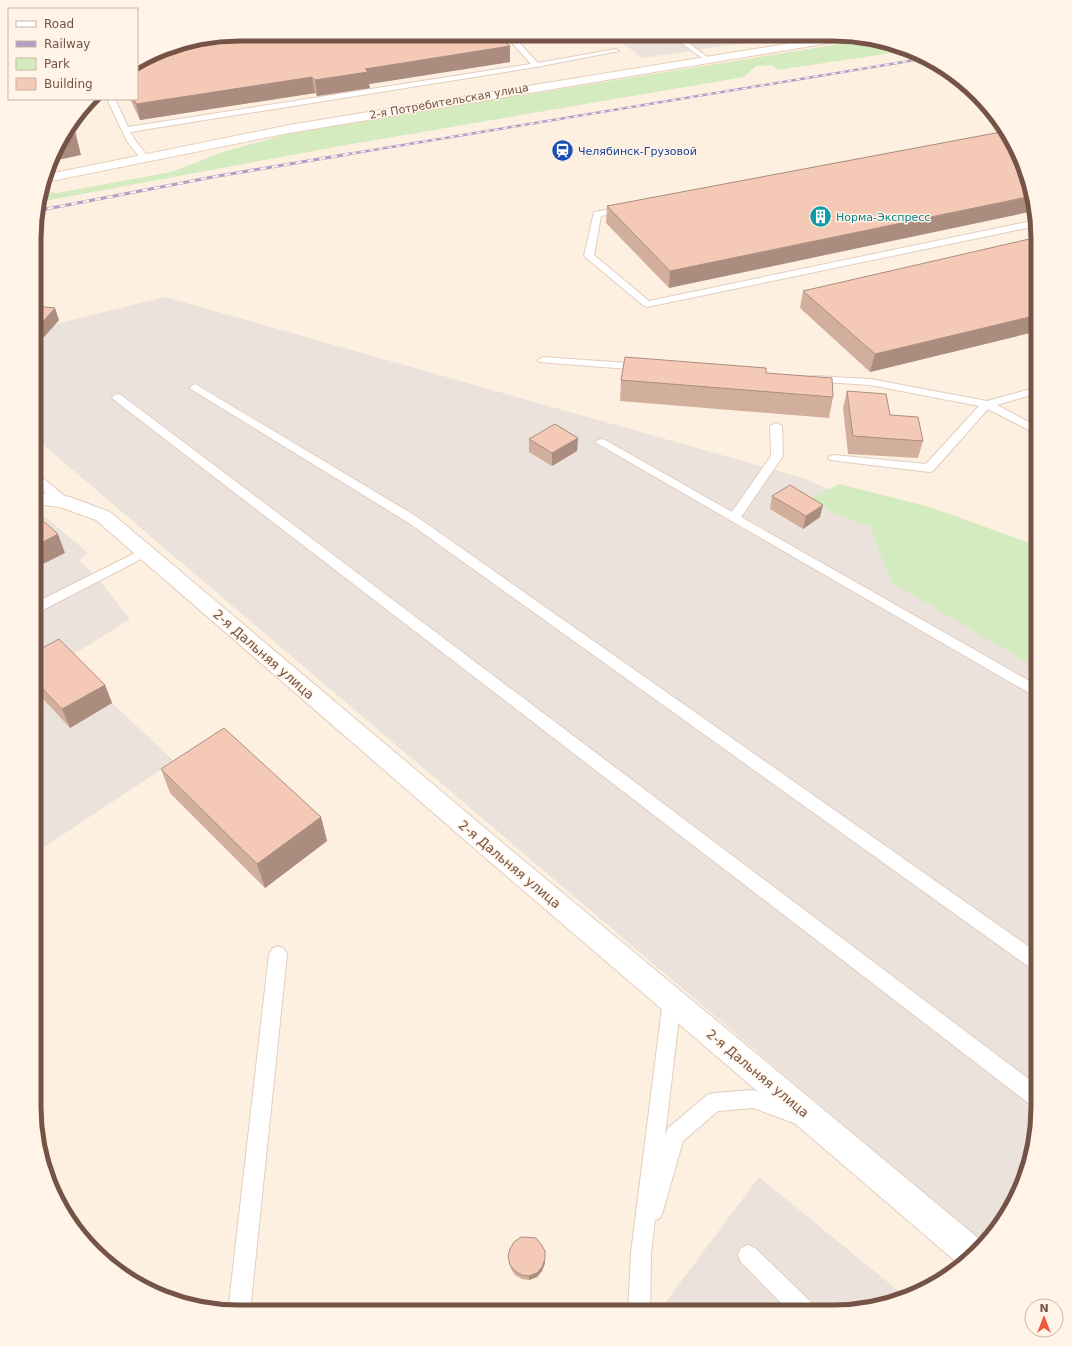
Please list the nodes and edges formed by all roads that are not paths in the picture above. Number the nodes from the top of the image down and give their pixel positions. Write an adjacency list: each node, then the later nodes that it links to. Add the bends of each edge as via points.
1 (514, 41): 6 (lane)
2 (682, 41): 5 (lane)
3 (821, 41): 5 (street, 2-я Потребительская улица)
4 (616, 51): 6 (lane)
5 (707, 59): 9 (street, 2-я Потребительская улица, via 335,121)
6 (536, 65): 8 (lane)
7 (111, 100): 8 (lane)
8 (126, 130): 9 (lane)
9 (144, 157): 10 (street, 2-я Потребительская улица)
10 (51, 177)
11 (636, 207): 12 (lane, via 597,214 589,256 647,304)
12 (1031, 224)
13 (543, 360): 14 (lane)
14 (652, 368)
15 (800, 378): 19 (lane, via 870,382)
16 (195, 387): 32 (lane, via 413,520)
17 (1031, 392): 19 (lane)
18 (117, 397): 34 (lane)
19 (987, 404): 21 (lane); 23 (lane, via 929,468)
20 (776, 426): 27 (lane, via 777,456)
21 (1031, 428)
22 (601, 442): 27 (lane)
23 (834, 458)
24 (41, 483): 26 (lane)
25 (41, 499): 26 (street, 2-я Дальняя улица)
26 (63, 501): 28 (street, 2-я Дальняя улица, via 103,516)
27 (734, 518): 30 (lane)
28 (145, 552): 29 (lane); 33 (street, 2-я Дальняя улица, via 490,848)
29 (41, 606)
30 (1031, 689)
31 (278, 954): 39 (lane)
32 (1031, 958)
33 (672, 1000): 35 (street, 2-я Дальняя улица); 37 (lane)
34 (1031, 1093)
35 (815, 1120): 36 (street, 2-я Дальняя улица); 37 (lane, via 753,1100 714,1102 675,1135)
36 (969, 1251)
37 (641, 1253): 40 (lane)
38 (748, 1255): 41 (lane)
39 (240, 1305)
40 (639, 1305)
41 (797, 1305)

